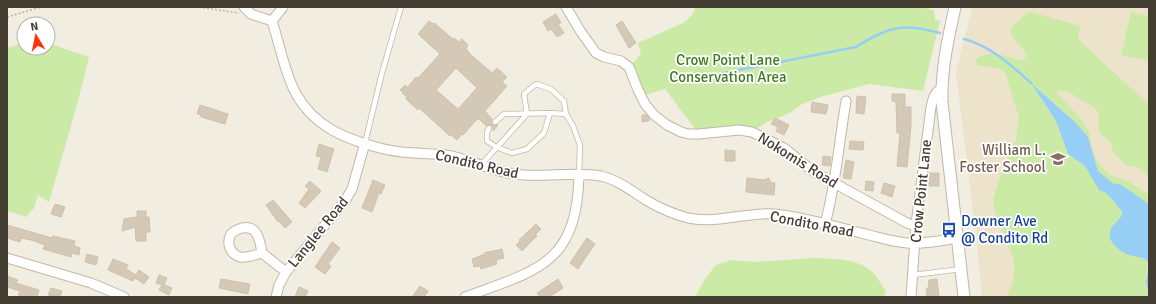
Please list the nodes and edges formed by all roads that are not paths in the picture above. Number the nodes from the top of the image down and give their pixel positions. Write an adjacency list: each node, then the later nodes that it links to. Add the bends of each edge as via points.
1 (244, 7): 6 (street, via 251,14)
2 (283, 7): 6 (street)
3 (401, 7): 14 (lane)
4 (566, 7): 18 (street, Nokomis Road, via 596,53 621,61 630,67 640,96 661,122 689,134 739,130 752,132 784,148 814,172)
5 (955, 7): 7 (street, via 946,47)
6 (272, 21): 14 (street, Condito Road, via 284,69 296,95 321,123 333,131)
7 (942, 89): 20 (street, Crow Point Lane, via 935,94 931,107); 21 (street)
8 (846, 101): 18 (street)
9 (550, 113): 10 (lane); 11 (lane); 15 (lane, via 544,133 527,149 512,153)
10 (526, 114): 11 (lane, via 524,94 536,84 551,89 564,101); 12 (lane, via 504,114); 15 (lane)
11 (566, 114): 17 (lane, via 580,145)
12 (495, 122)
13 (489, 128): 15 (lane, via 488,141)
14 (365, 143): 16 (street, Condito Road, via 402,152 441,154); 26 (street, Langlee Road, via 354,183 345,201)
15 (496, 147): 16 (lane)
16 (480, 165): 17 (street, Condito Road, via 523,175)
17 (579, 175): 19 (street, Condito Road, via 588,174 616,181 669,213 690,218 708,220 774,214); 30 (street, via 574,218 561,248 536,269)
18 (835, 184): 19 (street); 20 (street, Nokomis Road, via 907,224)
19 (825, 224): 22 (street, Condito Road, via 888,240)
20 (916, 226): 22 (street, Crow Point Lane)
21 (957, 238): 22 (street, Condito Road); 25 (street)
22 (915, 243): 27 (street, Crow Point Lane)
23 (262, 253): 26 (street)
24 (7, 258): 28 (street, via 91,283)
25 (961, 269): 27 (lane); 32 (street)
26 (286, 272): 29 (street, Langlee Road)
27 (913, 275): 31 (street, Crow Point Lane)
28 (124, 297)
29 (276, 297)
30 (465, 297)
31 (911, 297)
32 (964, 297)

